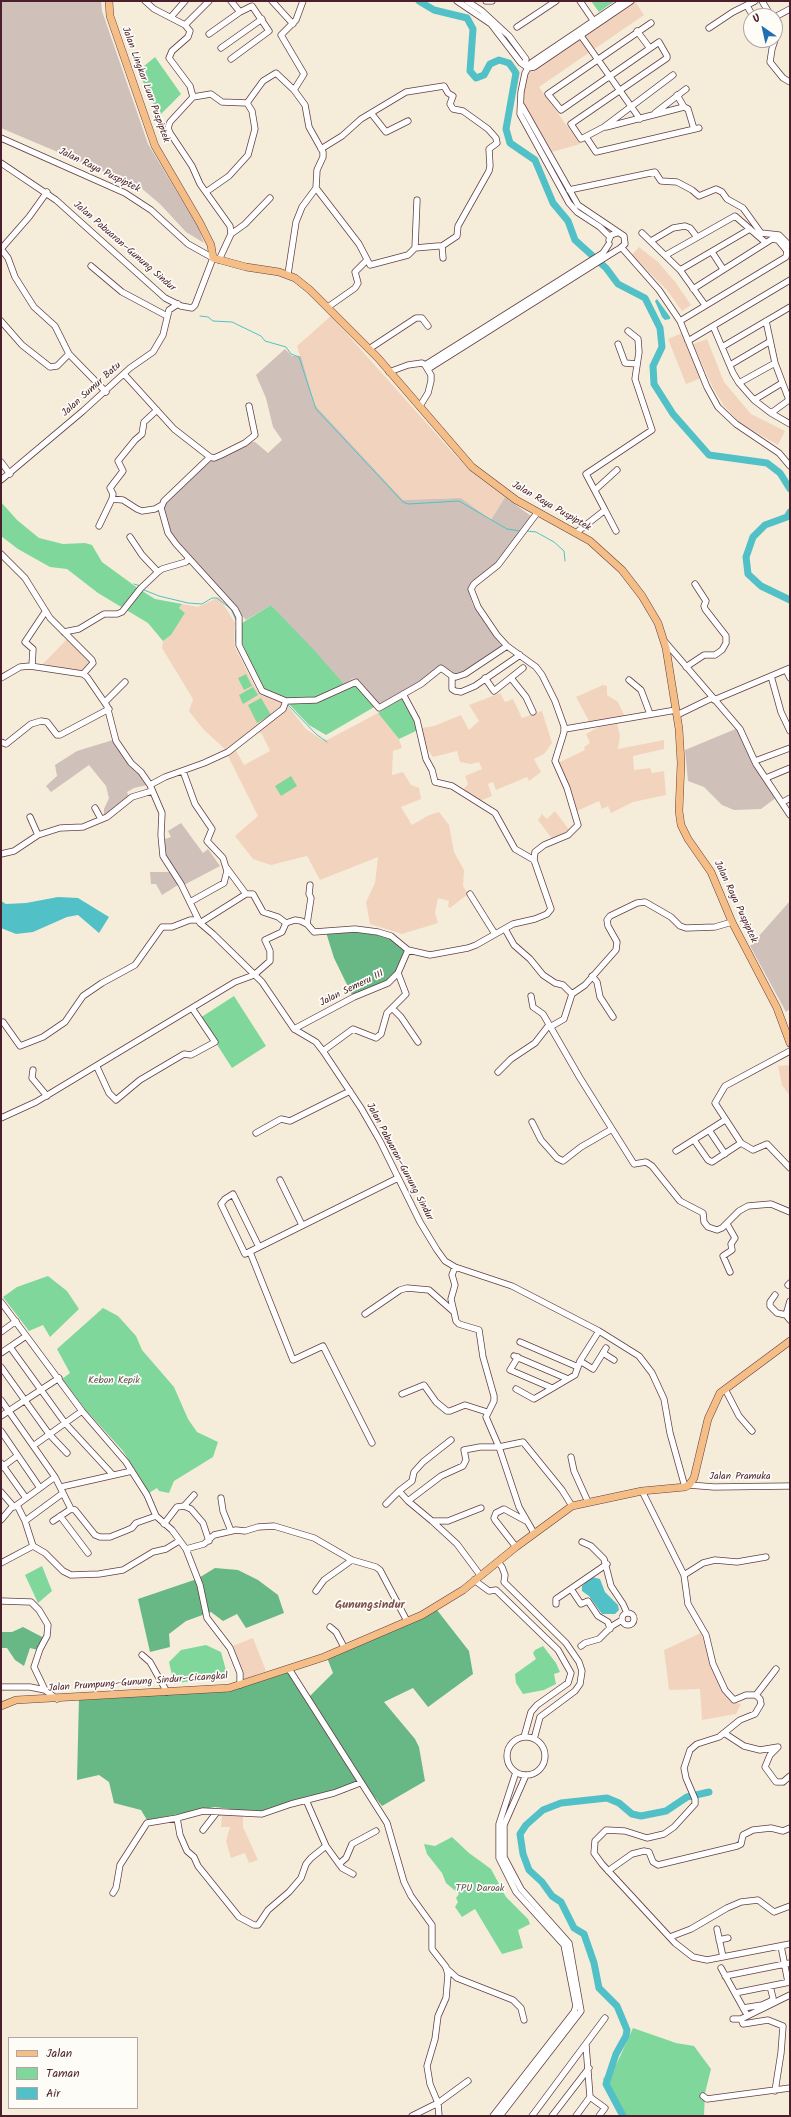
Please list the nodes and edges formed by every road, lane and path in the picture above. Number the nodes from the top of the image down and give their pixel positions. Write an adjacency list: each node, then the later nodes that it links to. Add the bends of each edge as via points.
1 (109, 1): 82 (main road, Jalan Lingkar Luar Puspiptek, via 110,16 155,146 200,223)
2 (145, 1): 20 (street, via 154,9)
3 (185, 1): 20 (street)
4 (209, 1): 25 (street)
5 (231, 1): 19 (street)
6 (272, 1): 24 (street)
7 (303, 1): 24 (street)
8 (457, 1): 31 (street)
9 (467, 1): 31 (street, via 482,11)
10 (486, 1): 11 (street)
11 (492, 1)
12 (556, 1): 26 (street)
13 (580, 1): 22 (street)
14 (623, 1): 18 (street)
15 (631, 1): 18 (street)
16 (755, 1): 17 (street)
17 (747, 6): 27 (street)
18 (615, 9): 22 (street); 29 (street)
19 (240, 12): 21 (street, via 251,5); 30 (street)
20 (171, 17): 25 (street)
21 (262, 19): 33 (street); 36 (street, via 268,33)
22 (593, 20): 29 (street)
23 (651, 23): 28 (street)
24 (293, 24): 42 (street, via 281,36 304,74)
25 (186, 25): 45 (street, via 190,33 172,51 169,58 192,90)
26 (517, 26)
27 (709, 28)
28 (637, 31): 32 (street); 35 (street)
29 (579, 33): 35 (street); 37 (street)
30 (210, 34)
31 (507, 38): 37 (street, via 521,63)
32 (649, 47): 38 (street); 43 (street, via 658,42 667,57)
33 (221, 48)
34 (772, 48): 40 (street, via 770,62 783,78)
35 (598, 58): 38 (street); 38 (street, via 548,94 560,110)
36 (231, 59)
37 (527, 66): 54 (street, via 522,85 522,105)
38 (609, 75): 43 (street)
39 (673, 75): 47 (street)
40 (790, 82)
41 (686, 89): 44 (street)
42 (294, 90): 46 (street, via 275,73 263,81); 57 (street, via 304,105 309,127)
43 (620, 90): 47 (street); 55 (street, via 571,125 580,139)
44 (677, 95): 48 (street); 50 (street)
45 (193, 97): 46 (street, via 211,94 222,102); 62 (street, via 170,122 169,131)
46 (247, 103): 62 (street, via 252,111 255,129 248,155 229,176)
47 (632, 106): 51 (street); 53 (street)
48 (684, 107): 50 (street); 55 (street, via 696,128 596,152)
49 (371, 113): 52 (street, via 388,133); 57 (street); 73 (street, via 411,90 443,86 453,96 450,104 453,110 465,112 488,129 497,140 497,144 488,151 489,171 458,226 457,236)
50 (653, 115): 51 (street)
51 (640, 119): 53 (street)
52 (408, 121)
53 (604, 127): 55 (street)
54 (535, 133): 60 (street); 70 (street, via 569,203 577,212 600,227)
55 (586, 137)
56 (1, 138): 82 (street, Jalan Raya Puspiptek, via 125,193 151,210 188,244)
57 (321, 149): 59 (street, via 323,157 317,170)
58 (1, 163): 61 (street, Jalan Pabuaran–Gunung Sindur)
59 (316, 188): 83 (street, via 359,244); 87 (street, via 299,213)
60 (569, 190): 66 (street, via 578,205); 74 (street, via 656,172 661,181 677,182 699,196 716,190 722,192 727,199 743,208 762,233 779,235)
61 (46, 192): 76 (street, via 29,217); 90 (street, Jalan Pabuaran–Gunung Sindur, via 165,298)
62 (206, 192): 68 (street, via 229,223)
63 (270, 198): 68 (street, via 246,224)
64 (417, 200): 75 (street)
65 (750, 229): 69 (street, via 735,216); 72 (street); 78 (street)
66 (617, 233): 70 (street); 77 (street, via 626,239)
67 (642, 233): 71 (street)
68 (231, 234): 82 (street)
69 (697, 237): 71 (street, via 685,226 673,228); 80 (street)
70 (610, 240): 77 (street, via 612,248); 79 (street)
71 (651, 241): 80 (street)
72 (765, 242): 86 (street); 91 (street, via 778,240 785,247 787,256)
73 (442, 246): 75 (street); 81 (street)
74 (790, 246)
75 (415, 248): 83 (street, via 408,255 374,265 370,265)
76 (1, 249): 106 (street, via 30,301 54,326)
77 (620, 249): 79 (street); 96 (street, via 659,290)
78 (712, 252): 85 (street); 86 (street)
79 (604, 255): 110 (street)
80 (666, 255): 85 (street)
81 (443, 258)
82 (216, 259): 87 (main road, Jalan Raya Puspiptek); 90 (street, Jalan Pabuaran–Gunung Sindur, via 195,305 192,308)
83 (367, 260): 92 (street, via 355,272 358,282 355,288)
84 (91, 266): 94 (street, via 122,292)
85 (680, 270): 89 (street)
86 (723, 270): 89 (street)
87 (288, 274): 92 (main road, Jalan Raya Puspiptek)
88 (790, 280): 99 (street)
89 (693, 289): 91 (street)
90 (178, 304): 94 (street, via 170,309)
91 (705, 305): 96 (street)
92 (328, 307): 105 (main road, Jalan Raya Puspiptek)
93 (790, 307): 97 (street)
94 (167, 316): 112 (street, Jalan Sumur Batu, via 163,335 156,349)
95 (1, 321): 106 (street, via 22,345 50,367 57,366)
96 (680, 321): 101 (street)
97 (766, 321): 102 (street); 104 (street)
98 (428, 326): 105 (street, via 422,318 416,318)
99 (713, 326): 101 (street); 104 (street)
100 (628, 331): 107 (street, via 638,339)
101 (688, 341): 124 (street, via 718,407 736,424 779,453)
102 (769, 342): 108 (street); 109 (street)
103 (618, 344): 107 (street, via 624,363)
104 (722, 347): 109 (street)
105 (369, 349): 111 (main road, Jalan Raya Puspiptek)
106 (69, 354): 115 (street)
107 (637, 364): 128 (street, via 635,382 652,430 587,474 586,477)
108 (775, 364): 113 (street); 114 (street)
109 (730, 365): 114 (street)
110 (427, 367): 111 (street, via 422,363); 118 (street, via 431,375 430,387)
111 (390, 372): 118 (main road, Jalan Raya Puspiptek)
112 (124, 374): 115 (street, Jalan Sumur Batu); 119 (street)
113 (782, 383): 116 (street); 120 (street, via 789,400)
114 (739, 384): 116 (street)
115 (106, 392): 126 (street, Jalan Sumur Batu)
116 (754, 400): 120 (street)
117 (249, 406): 122 (street, via 255,435 221,455 214,458)
118 (420, 406): 132 (main road, Jalan Raya Puspiptek, via 472,467)
119 (157, 410): 122 (street, via 174,429); 129 (street, via 144,422 142,434 118,461 123,471 110,488)
120 (771, 414): 121 (street)
121 (790, 424)
122 (210, 456): 130 (street)
123 (1, 462): 126 (street)
124 (790, 466)
125 (617, 470): 128 (street)
126 (10, 474): 127 (street, Jalan Sumur Batu)
127 (1, 480)
128 (595, 490): 131 (street)
129 (112, 499): 130 (street, via 124,500 142,511); 133 (street)
130 (160, 506): 138 (street, via 168,533)
131 (605, 510): 134 (street); 135 (street)
132 (537, 513): 135 (main road, Jalan Raya Puspiptek); 144 (street, via 498,565 471,589 473,598 488,623)
133 (98, 526)
134 (616, 530)
135 (577, 532): 143 (main road, Jalan Raya Puspiptek, via 603,552 629,579 658,623)
136 (130, 537): 139 (street)
137 (1, 554): 141 (street, via 25,578)
138 (188, 559): 139 (street); 162 (street, via 235,609 239,617 239,645 262,691)
139 (158, 572): 142 (street, via 141,587 122,612 104,614 79,629)
140 (695, 584): 147 (street, via 706,601 705,609 726,636 726,643 715,655 704,655)
141 (45, 612): 142 (street); 146 (street, via 25,642 33,649)
142 (64, 632): 150 (street, via 93,661)
143 (665, 642): 147 (street); 165 (main road, Jalan Raya Puspiptek)
144 (507, 646): 145 (street); 151 (street, via 465,674)
145 (520, 655): 154 (street); 167 (street, via 542,675)
146 (32, 666): 150 (street); 153 (street, via 20,667)
147 (686, 667): 160 (street)
148 (524, 668): 155 (street)
149 (788, 669): 152 (street); 156 (street)
150 (83, 674): 161 (street, Jalan Pabuaran–Gunung Sindur)
151 (452, 676): 154 (street, via 452,689 458,692 471,688); 159 (street, via 441,668)
152 (771, 676): 160 (street); 168 (street, via 780,710)
153 (1, 678)
154 (485, 678): 155 (street, via 494,691)
155 (510, 678): 164 (street, via 526,697)
156 (790, 678)
157 (629, 680): 166 (street, via 642,690)
158 (125, 682): 161 (street)
159 (403, 694): 162 (street, via 379,708 356,682 316,700); 185 (street, via 417,720 426,759 435,782 456,788 495,813 515,849)
160 (713, 699): 165 (street); 171 (street, via 740,729)
161 (105, 702): 163 (street, Jalan Pabuaran–Gunung Sindur)
162 (285, 703): 173 (street, via 278,713 228,752)
163 (109, 709): 169 (street, via 60,736 47,722 41,721 31,724 6,744); 175 (street, Jalan Pabuaran–Gunung Sindur, via 116,741)
164 (533, 712)
165 (676, 712): 166 (street); 193 (main road, Jalan Raya Puspiptek, via 681,756 681,825 711,872)
166 (650, 714): 167 (street)
167 (565, 730): 185 (street, via 555,761 567,788 578,826 568,835 540,847 535,852)
168 (790, 731)
169 (1, 742)
170 (790, 748): 171 (street)
171 (755, 761): 174 (street)
172 (790, 768): 174 (street)
173 (183, 770): 175 (street); 186 (street, via 195,804 212,829 207,841 223,858)
174 (766, 778): 178 (street)
175 (150, 785): 176 (street, Jalan Pabuaran–Gunung Sindur)
176 (152, 791): 182 (street, via 132,797 107,817); 190 (street, Jalan Pabuaran–Gunung Sindur, via 162,813 163,856)
177 (790, 798): 178 (street)
178 (783, 802): 180 (street)
179 (95, 808): 182 (street)
180 (790, 815)
181 (30, 818): 183 (street)
182 (100, 819): 183 (street, via 79,828 60,828)
183 (38, 835): 184 (street, via 14,851)
184 (1, 854)
185 (534, 860): 195 (street, via 551,909 547,914 513,924)
186 (226, 866): 188 (street); 190 (street, via 226,882)
187 (310, 885): 194 (street)
188 (246, 894): 191 (street); 192 (street, via 253,894 263,912)
189 (470, 894): 196 (street)
190 (190, 902): 191 (street, Jalan Pabuaran–Gunung Sindur)
191 (199, 921): 199 (street, Jalan Pabuaran–Gunung Sindur); 206 (street, via 190,920 172,927 162,927 135,966 83,996 65,1022 43,1037 20,1046)
192 (286, 922): 194 (street, via 295,920); 199 (street, via 282,932 265,940 270,951 270,961)
193 (732, 922): 200 (street, via 715,927 686,928 650,904 637,903 608,918 608,926 617,947); 209 (main road, Jalan Raya Puspiptek)
194 (307, 924): 197 (street, via 314,932 355,929 378,932 390,936)
195 (505, 929): 196 (street); 201 (street, via 514,945 544,975 563,985)
196 (495, 934): 197 (street, via 476,945 430,955)
197 (408, 950): 198 (street, Jalan Semeru III)
198 (398, 973): 204 (street, via 406,994); 208 (street, Jalan Semeru III, via 382,987 354,998)
199 (254, 975): 203 (street, via 235,982); 208 (street, Jalan Pabuaran–Gunung Sindur, via 271,992)
200 (592, 976): 201 (street, via 585,985); 205 (street, via 597,982 600,997)
201 (572, 994): 207 (street, via 566,1015)
202 (531, 996): 207 (street, via 533,1007 543,1014)
203 (192, 1008): 214 (street); 214 (street, via 215,1042 191,1055 184,1054 140,1080 116,1100 109,1093)
204 (392, 1008): 210 (street, via 402,1017); 212 (street, via 387,1013 380,1034 376,1038 354,1029)
205 (613, 1017)
206 (2, 1025)
207 (549, 1026): 216 (street, via 535,1043 511,1059); 222 (street)
208 (294, 1029): 212 (street, Jalan Pabuaran–Gunung Sindur, via 316,1042)
209 (789, 1030): 211 (main road, Jalan Raya Puspiptek)
210 (418, 1042)
211 (790, 1043)
212 (323, 1051): 217 (street, Jalan Pabuaran–Gunung Sindur)
213 (790, 1051): 220 (street, via 725,1086 714,1103)
214 (97, 1067): 218 (street)
215 (33, 1070): 218 (street, via 32,1078)
216 (498, 1072)
217 (350, 1091): 224 (street, via 290,1121 281,1120); 230 (street, Jalan Pabuaran–Gunung Sindur, via 380,1141)
218 (47, 1096): 219 (street)
219 (1, 1118)
220 (725, 1120): 223 (street); 226 (street)
221 (532, 1122): 222 (street, via 541,1140 563,1162 581,1147)
222 (612, 1129): 233 (street, via 634,1164 646,1162 652,1166 680,1201 703,1213 704,1222 708,1227 720,1230)
223 (709, 1130): 225 (street); 228 (street)
224 (256, 1133)
225 (694, 1140): 227 (street); 228 (street, via 710,1161)
226 (741, 1143): 228 (street); 229 (street, via 753,1150 767,1144)
227 (676, 1151)
228 (725, 1154)
229 (790, 1168)
230 (398, 1178): 234 (street); 237 (street, Jalan Pabuaran–Gunung Sindur, via 436,1250)
231 (280, 1180): 234 (street)
232 (790, 1212): 233 (street, via 771,1204 748,1206 739,1211)
233 (727, 1224): 238 (street, via 735,1238 731,1244 732,1250 723,1256)
234 (302, 1225): 235 (street)
235 (259, 1247): 236 (street); 236 (street, via 233,1194 221,1204 245,1254)
236 (250, 1252): 276 (street, via 293,1360 323,1346)
237 (455, 1268): 243 (street, via 452,1275 455,1285 451,1299); 248 (street, Jalan Pabuaran–Gunung Sindur, via 512,1286)
238 (730, 1272)
239 (775, 1295): 245 (street, via 770,1306)
240 (790, 1300): 245 (street)
241 (1, 1302): 242 (street)
242 (3, 1309): 247 (street)
243 (454, 1312): 244 (street, via 429,1290 407,1288); 269 (street, via 459,1324 479,1330 482,1356 494,1396 494,1401)
244 (365, 1314)
245 (786, 1315): 246 (street)
246 (790, 1320)
247 (16, 1321): 249 (street); 250 (street)
248 (599, 1331): 256 (street); 286 (street, Jalan Pabuaran–Gunung Sindur, via 639,1356 655,1378 664,1399 670,1433)
249 (1, 1332)
250 (26, 1336): 253 (street); 258 (street)
251 (790, 1341): 262 (main road)
252 (520, 1342): 256 (street)
253 (10, 1347): 254 (street); 263 (street)
254 (1, 1353)
255 (614, 1360): 256 (street, via 605,1350 593,1369)
256 (579, 1364): 259 (street, via 575,1375)
257 (1, 1367): 266 (street)
258 (59, 1378): 263 (street); 268 (street)
259 (568, 1380): 260 (street); 260 (street, via 516,1356 510,1370)
260 (552, 1388): 261 (street, via 534,1399)
261 (516, 1389)
262 (725, 1389): 273 (street, via 738,1416); 286 (main road, via 715,1402 708,1419 694,1478)
263 (42, 1390): 266 (street); 271 (street)
264 (402, 1394): 269 (street, via 424,1385 436,1402 447,1411 465,1405)
265 (1, 1400): 267 (street)
266 (26, 1401): 267 (street); 274 (street)
267 (9, 1411): 270 (street); 277 (street)
268 (82, 1411): 271 (street); 283 (street)
269 (487, 1412): 278 (street, via 486,1417)
270 (1, 1416)
271 (65, 1423): 274 (street); 284 (street)
272 (1, 1431): 280 (street)
273 (752, 1431)
274 (49, 1434): 277 (street); 279 (street)
275 (451, 1440): 290 (street, via 423,1462 414,1472 412,1481)
276 (372, 1443)
277 (33, 1446): 285 (street)
278 (498, 1447): 296 (street, via 464,1450 466,1460 463,1466 441,1476); 301 (street, via 522,1442); 310 (street)
279 (67, 1453)
280 (17, 1456): 282 (street); 288 (street)
281 (571, 1457): 297 (street, via 574,1471)
282 (2, 1466): 294 (street)
283 (132, 1471): 284 (street); 305 (street)
284 (113, 1475): 289 (street)
285 (55, 1477): 288 (street); 289 (street)
286 (687, 1486): 287 (street, Jalan Pramuka); 291 (main road, Jalan Prumpung–Gunung Sindur–Cicangkal)
287 (790, 1486)
288 (40, 1488): 294 (street)
289 (62, 1490): 302 (street); 308 (street)
290 (399, 1491): 296 (street); 298 (street)
291 (642, 1491): 297 (main road, Jalan Prumpung–Gunung Sindur–Cicangkal); 327 (street)
292 (1, 1492): 299 (street)
293 (194, 1495): 300 (street)
294 (26, 1498): 299 (street)
295 (221, 1498): 312 (street)
296 (408, 1501): 309 (street)
297 (588, 1502): 301 (main road, Jalan Prumpung–Gunung Sindur–Cicangkal)
298 (386, 1504)
299 (14, 1506): 306 (street); 308 (street)
300 (184, 1506): 311 (street, via 177,1507); 315 (street, via 191,1509 203,1523)
301 (572, 1506): 313 (main road, Jalan Prumpung–Gunung Sindur–Cicangkal)
302 (71, 1508): 304 (street); 305 (street, via 95,1535 100,1537 110,1537)
303 (481, 1508): 309 (street, via 448,1521)
304 (60, 1516): 307 (street); 320 (street)
305 (156, 1516): 311 (street)
306 (1, 1520)
307 (53, 1520)
308 (25, 1521): 317 (street)
309 (432, 1521): 326 (street, via 457,1544)
310 (526, 1521): 313 (street); 318 (street, via 504,1509 496,1513 494,1518)
311 (164, 1524): 314 (street, via 172,1530)
312 (231, 1531): 315 (street, via 214,1535); 322 (street, via 274,1526 314,1538)
313 (534, 1533): 318 (main road, Jalan Prumpung–Gunung Sindur–Cicangkal)
314 (179, 1541): 317 (street, via 166,1549 153,1552 123,1570 71,1575); 319 (street)
315 (210, 1541): 319 (street)
316 (582, 1542): 325 (street, via 600,1553)
317 (33, 1546): 324 (street)
318 (516, 1547): 323 (main road, Jalan Prumpung–Gunung Sindur–Cicangkal)
319 (186, 1549): 347 (street, via 200,1585 207,1618 230,1648 240,1673)
320 (88, 1553)
321 (766, 1557): 327 (street, via 737,1562 709,1561)
322 (352, 1560): 332 (street, via 324,1580); 337 (street, via 380,1570)
323 (498, 1562): 326 (main road, Jalan Prumpung–Gunung Sindur–Cicangkal); 329 (street, via 502,1567)
324 (1, 1563)
325 (607, 1564): 330 (street); 335 (street, via 611,1586 624,1604)
326 (480, 1575): 328 (main road, Jalan Prumpung–Gunung Sindur–Cicangkal)
327 (684, 1575): 351 (street, via 688,1604 706,1636 713,1664 727,1694 734,1700 746,1695)
328 (474, 1580): 331 (street, via 489,1591); 337 (main road, Jalan Prumpung–Gunung Sindur–Cicangkal, via 448,1600)
329 (504, 1582): 331 (street); 338 (street)
330 (571, 1589): 334 (street, via 556,1599); 340 (street, via 581,1604 588,1601 598,1616 608,1622)
331 (496, 1590): 341 (street)
332 (316, 1591)
333 (1, 1601): 349 (street, via 31,1602 48,1625 47,1636 34,1668)
334 (556, 1604)
335 (627, 1613): 336 (street); 336 (street, via 633,1614 633,1623 627,1625)
336 (622, 1620): 340 (street)
337 (407, 1621): 343 (main road, Jalan Prumpung–Gunung Sindur–Cicangkal)
338 (545, 1622): 341 (street); 356 (street, via 579,1662 582,1677 575,1691 540,1717)
339 (330, 1627): 343 (street, via 336,1632)
340 (610, 1629): 342 (street, via 600,1639)
341 (537, 1630): 355 (street, via 558,1650 569,1667 571,1676 568,1683 531,1712)
342 (581, 1646)
343 (344, 1647): 345 (main road, Jalan Prumpung–Gunung Sindur–Cicangkal)
344 (142, 1655): 350 (street, via 150,1662)
345 (289, 1669): 347 (main road, Jalan Prumpung–Gunung Sindur–Cicangkal); 360 (street)
346 (776, 1670): 351 (street)
347 (240, 1686): 350 (main road, Jalan Prumpung–Gunung Sindur–Cicangkal)
348 (1, 1687): 349 (street)
349 (46, 1690): 352 (street)
350 (167, 1692): 352 (main road, Jalan Prumpung–Gunung Sindur–Cicangkal)
351 (756, 1695): 354 (street, via 761,1702 758,1711 740,1720)
352 (58, 1699): 353 (main road, Jalan Prumpung–Gunung Sindur–Cicangkal, via 16,1700)
353 (1, 1706)
354 (724, 1733): 359 (street, via 744,1746 760,1750 778,1747 770,1755 765,1767 776,1782 783,1782); 369 (street, via 694,1745 690,1750 684,1768 695,1799 692,1809 670,1831 658,1836 641,1837 625,1831 612,1830 600,1834 593,1849)
355 (524, 1737): 356 (street); 357 (street, via 514,1742 508,1751 508,1762)
356 (534, 1739): 358 (street, via 544,1750 545,1760 536,1772)
357 (516, 1772): 358 (street); 402 (street, via 499,1824 499,1858 516,1892 564,1946 576,2006)
358 (526, 1775): 402 (street, via 504,1825 504,1857 521,1889 569,1943 581,2006 579,2015)
359 (790, 1776)
360 (360, 1783): 361 (street, via 334,1794); 381 (street, via 387,1823 404,1882 432,1925 432,1949)
361 (306, 1800): 362 (street, via 262,1814); 367 (street)
362 (217, 1812): 363 (street, via 203,1811); 365 (street)
363 (177, 1818): 367 (street, via 187,1851 238,1917 254,1926 258,1925 268,1910 289,1892 304,1874 306,1864); 371 (street, via 144,1826 120,1866)
364 (790, 1828): 369 (street, via 783,1831 771,1828 753,1830 743,1835 741,1844 737,1846 658,1865 653,1862 649,1852 644,1851 632,1854)
365 (203, 1830)
366 (376, 1831): 368 (street, via 352,1844 346,1858)
367 (326, 1846): 368 (street)
368 (339, 1864): 370 (street)
369 (608, 1871): 374 (street)
370 (353, 1874)
371 (113, 1893)
372 (790, 1906): 374 (street, via 774,1912 758,1900 741,1902 691,1929)
373 (717, 1929): 376 (street)
374 (670, 1937): 379 (street, via 693,1957 707,1960)
375 (728, 1938): 376 (street)
376 (719, 1940): 379 (street)
377 (790, 1944): 378 (street)
378 (781, 1946): 379 (street); 380 (street)
379 (722, 1957)
380 (787, 1963): 383 (street); 384 (street)
381 (446, 1968): 391 (street, via 458,1978 513,2000 521,2008); 399 (street, via 446,1998 438,2016 435,2039 427,2066 430,2084)
382 (721, 1968): 383 (street)
383 (725, 1976): 386 (street)
384 (789, 1982): 385 (street)
385 (770, 1986): 386 (street); 386 (street, via 773,1998 771,2001 744,2010)
386 (735, 1993)
387 (790, 1995): 390 (street)
388 (605, 2018): 392 (street)
389 (733, 2019): 390 (street)
390 (741, 2019): 396 (street, via 743,2024 768,2020 783,2026)
391 (524, 2020)
392 (586, 2044): 393 (street); 403 (street)
393 (589, 2068): 398 (street); 404 (street)
394 (468, 2081): 399 (street)
395 (790, 2088): 396 (street)
396 (775, 2091): 397 (street, via 707,2099)
397 (703, 2096)
398 (590, 2097): 405 (street); 406 (street, via 605,2108)
399 (438, 2103): 400 (street); 401 (street)
400 (412, 2116)
401 (439, 2116)
402 (496, 2116)
403 (532, 2116)
404 (552, 2116)
405 (576, 2116)
406 (599, 2116)

